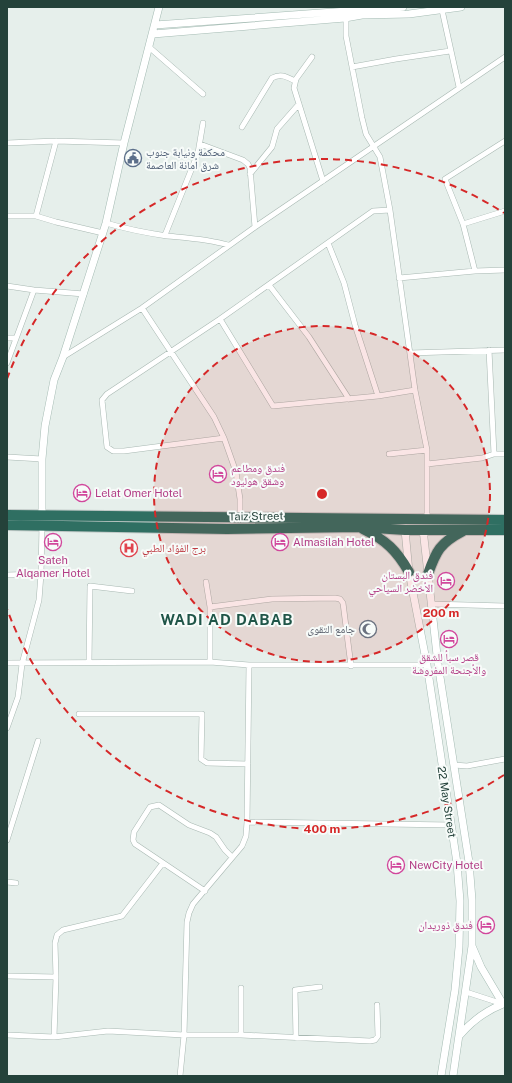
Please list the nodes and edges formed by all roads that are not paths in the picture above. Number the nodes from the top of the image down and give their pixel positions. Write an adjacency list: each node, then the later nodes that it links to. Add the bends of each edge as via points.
1 (159, 7): 7 (main road)
2 (403, 7): 4 (main road)
3 (461, 7): 5 (main road)
4 (348, 9): 6 (street); 7 (main road)
5 (442, 10): 6 (main road); 10 (street)
6 (345, 18): 8 (main road); 13 (street)
7 (155, 25): 8 (main road)
8 (153, 34): 9 (main road)
9 (149, 47): 16 (street); 23 (main road)
10 (450, 52): 13 (street); 15 (street)
11 (312, 57): 14 (street)
12 (505, 57): 15 (street)
13 (352, 67): 25 (street, via 366,134)
14 (295, 81): 17 (street, via 294,88); 19 (street, via 282,75 272,78)
15 (459, 87): 25 (street)
16 (203, 94)
17 (299, 104): 26 (street, via 277,129 272,147); 27 (street)
18 (203, 123): 24 (street)
19 (242, 127)
20 (56, 141): 22 (street); 23 (street); 31 (street)
21 (505, 142): 33 (street, via 445,179)
22 (7, 143)
23 (124, 143): 32 (main road)
24 (200, 144): 26 (street, via 245,161); 36 (street)
25 (373, 146): 27 (street); 28 (street, via 380,158)
26 (250, 174): 34 (street)
27 (323, 181): 34 (street)
28 (390, 210): 37 (street, via 373,211); 41 (street)
29 (505, 211): 33 (street)
30 (7, 216): 31 (street)
31 (36, 216): 35 (street)
32 (106, 223): 35 (main road); 36 (street)
33 (463, 224): 40 (street)
34 (254, 227): 38 (street)
35 (103, 233): 45 (main road)
36 (165, 235): 38 (street)
37 (328, 243): 42 (street); 57 (street, via 344,283)
38 (228, 245): 46 (street)
39 (505, 270): 40 (street)
40 (475, 271): 41 (street)
41 (398, 278): 53 (street)
42 (270, 285): 47 (street); 58 (street, via 309,337)
43 (7, 286): 44 (street)
44 (34, 290): 45 (street); 49 (street)
45 (84, 294): 54 (main road)
46 (142, 308): 52 (street); 54 (street)
47 (220, 319): 52 (street); 58 (street, via 273,406)
48 (7, 338): 49 (street)
49 (16, 338): 55 (street)
50 (489, 350): 51 (street); 53 (street); 62 (street)
51 (505, 350)
52 (171, 352): 59 (street, via 214,417); 59 (street, via 107,394 102,400 107,447 124,451)
53 (410, 353): 56 (street)
54 (63, 357): 65 (main road, via 54,380)
55 (7, 363)
56 (415, 390): 57 (street); 60 (street)
57 (378, 396): 58 (street)
58 (349, 399)
59 (224, 438): 69 (street, via 236,472)
60 (427, 450): 61 (street); 66 (street)
61 (389, 454)
62 (494, 454): 63 (street); 66 (street, via 482,458)
63 (505, 454)
64 (7, 457): 65 (street)
65 (42, 459): 71 (main road)
66 (427, 464): 70 (street)
67 (7, 515): 71 (highway, Taiz Street)
68 (226, 517): 69 (highway, Taiz Street); 71 (highway, Taiz Street); 75 (highway)
69 (240, 517): 70 (highway, Taiz Street)
70 (427, 519): 72 (highway, Taiz Street)
71 (42, 520): 73 (highway, Taiz Street); 75 (highway, Taiz Street); 81 (street)
72 (505, 520)
73 (7, 525)
74 (360, 527): 75 (highway, Taiz Street); 76 (highway, Taiz Street); 80 (highway, via 388,543)
75 (227, 529)
76 (405, 530): 77 (highway, Taiz Street); 80 (main road, 22 May Street)
77 (422, 530): 78 (highway, Taiz Street); 82 (main road, 22 May Street)
78 (464, 530): 79 (highway, Taiz Street); 82 (highway, via 443,544 434,556)
79 (505, 530)
80 (409, 572): 96 (main road, 22 May Street)
81 (41, 574): 83 (street); 92 (street, via 39,600)
82 (428, 574): 86 (main road, 22 May Street)
83 (7, 575)
84 (206, 582): 88 (street)
85 (132, 591): 89 (street, via 90,586)
86 (431, 604): 87 (street); 93 (main road, 22 May Street)
87 (505, 606)
88 (210, 607): 90 (street); 95 (street, via 272,599 340,599 343,603)
89 (89, 662): 90 (street); 92 (street)
90 (210, 662): 94 (street)
91 (7, 663): 92 (street)
92 (22, 664): 98 (street, via 18,697)
93 (438, 664): 96 (main road); 103 (main road, 22 May Street)
94 (249, 665): 95 (street); 102 (street)
95 (351, 666): 96 (street)
96 (428, 666): 104 (main road, 22 May Street)
97 (79, 714): 102 (street, via 202,714 201,759 207,763)
98 (9, 716): 99 (street)
99 (7, 728)
100 (38, 741): 107 (street)
101 (505, 759): 103 (street, via 467,766)
102 (248, 764): 105 (street)
103 (454, 765): 104 (main road); 113 (main road, 22 May Street, via 470,869)
104 (442, 767): 106 (main road, 22 May Street)
105 (247, 822): 106 (street); 108 (street, via 242,846)
106 (451, 825): 118 (main road, 22 May Street, via 460,902 460,947)
107 (7, 840)
108 (232, 857): 109 (street, via 216,837 189,825 163,806 155,805 150,807 134,832 133,840); 112 (street)
109 (163, 863): 112 (street); 115 (street, via 122,916 63,930 57,935)
110 (7, 882): 111 (street)
111 (16, 883)
112 (205, 891): 122 (street, via 193,904 187,922)
113 (472, 946): 119 (main road, 22 May Street); 120 (main road, via 481,967)
114 (7, 976): 115 (street)
115 (56, 977): 126 (street)
116 (320, 987): 127 (street, via 295,990)
117 (241, 988): 124 (street)
118 (455, 990): 119 (main road); 129 (main road, 22 May Street)
119 (466, 992): 120 (street); 125 (main road, 22 May Street)
120 (504, 1004): 125 (main road, via 479,1016)
121 (377, 1005): 127 (street, via 378,1036 375,1040 370,1042)
122 (184, 1034): 124 (street); 126 (street, via 108,1031); 128 (street)
123 (7, 1035): 126 (street)
124 (241, 1035): 127 (street)
125 (459, 1036): 130 (main road, 22 May Street)
126 (54, 1037)
127 (296, 1038)
128 (180, 1076)
129 (441, 1076)
130 (453, 1076)

